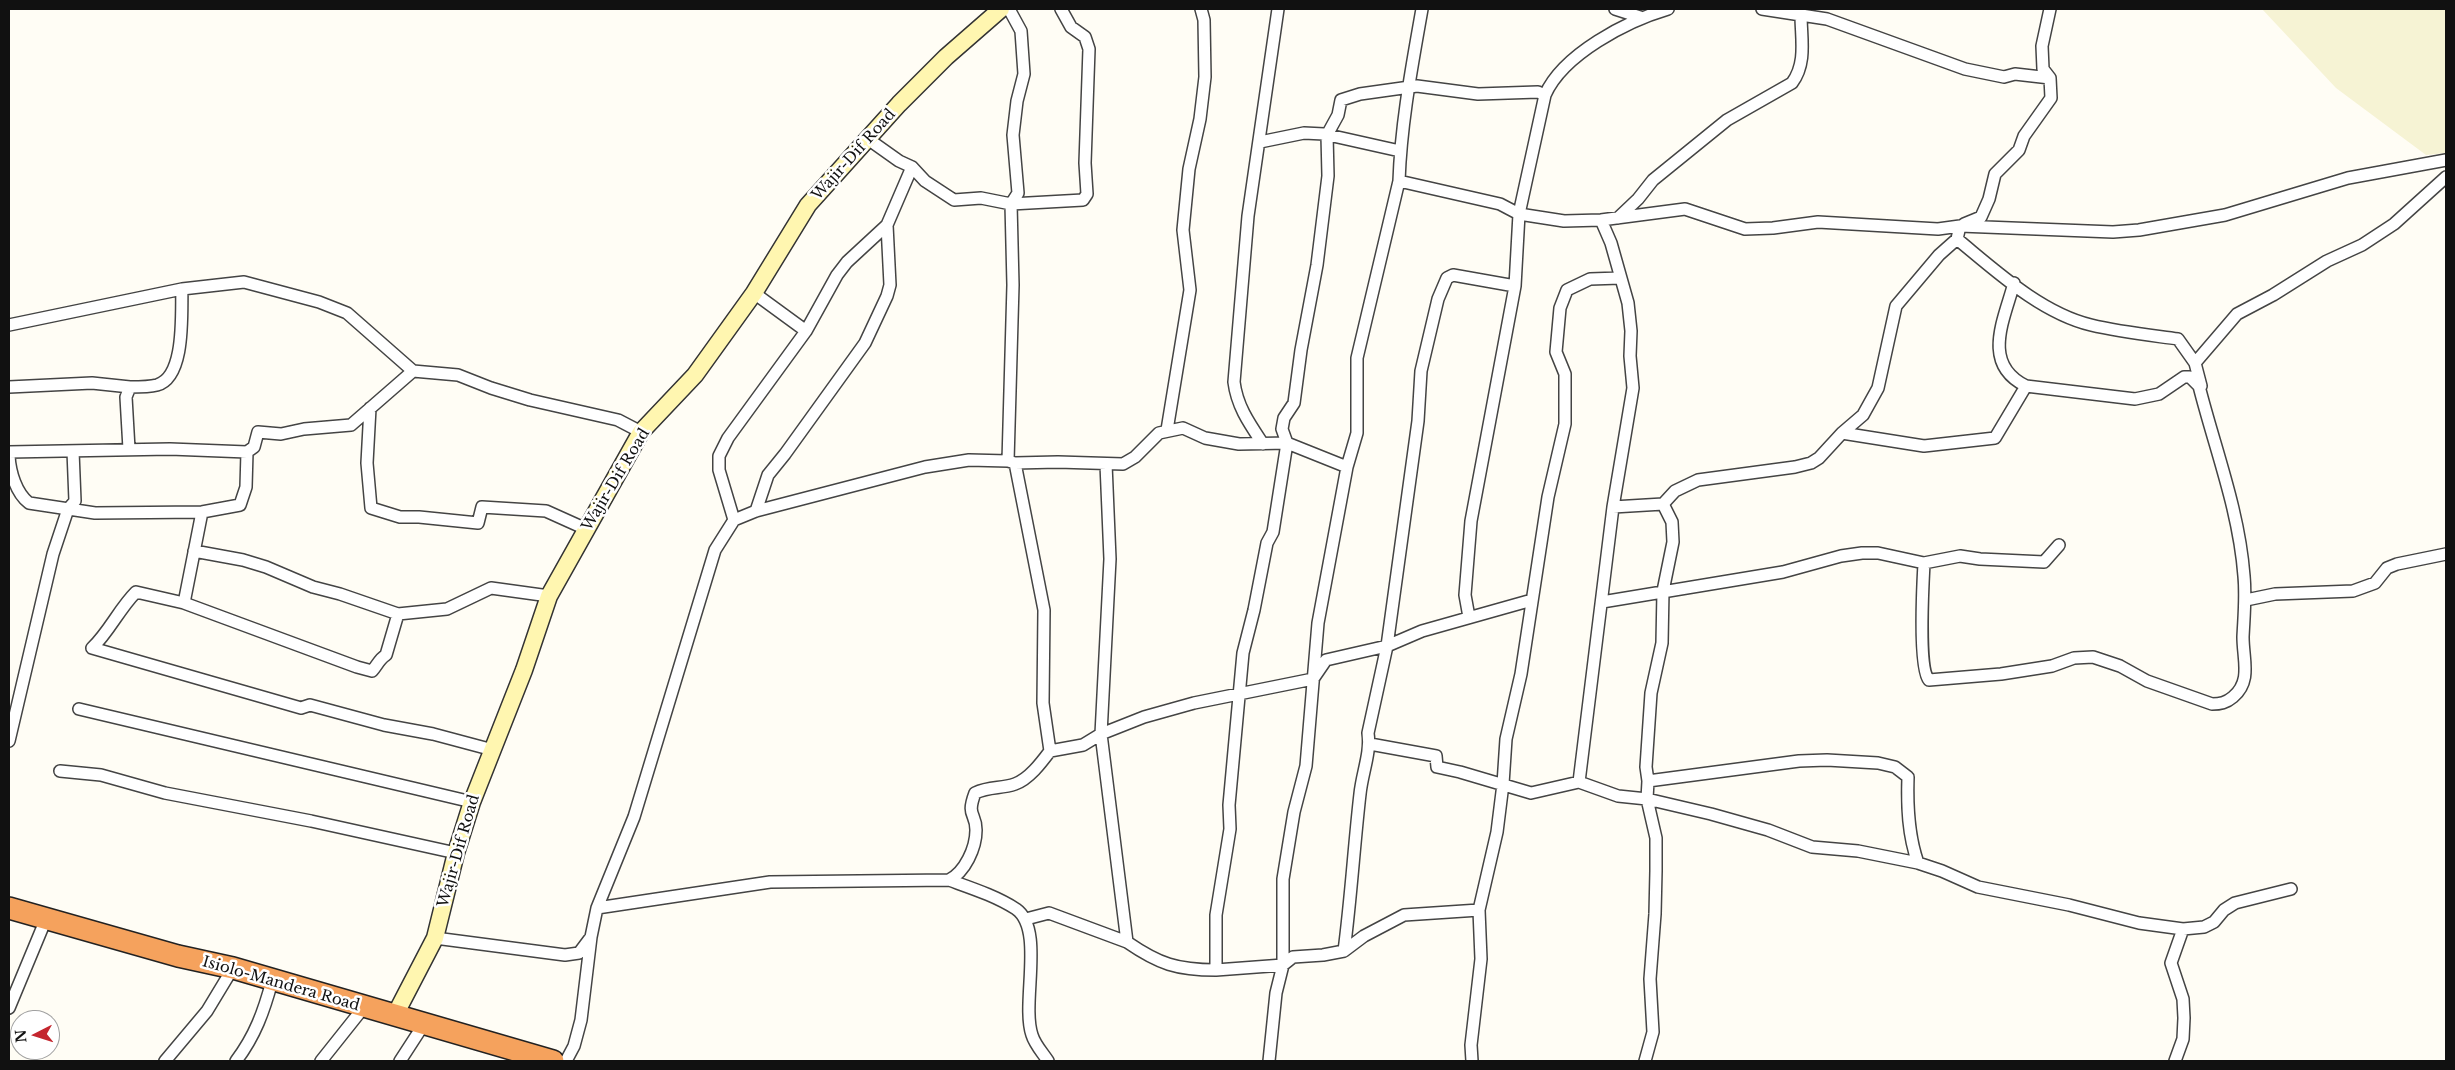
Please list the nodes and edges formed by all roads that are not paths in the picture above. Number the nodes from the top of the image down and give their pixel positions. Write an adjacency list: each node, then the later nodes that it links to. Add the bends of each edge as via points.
1 (1001, 9): 17 (main road, Wajir-Dif Road, via 946,57)
2 (1009, 9): 24 (street, via 1021,31 1024,74 1013,135 1018,193)
3 (1061, 9): 24 (street, via 1071,27 1085,37 1089,49 1087,194 1083,200)
4 (1201, 9): 45 (street, via 1205,77 1189,169 1183,230 1190,290)
5 (1278, 9): 18 (street)
6 (1422, 9): 14 (street)
7 (1615, 9): 12 (street)
8 (1668, 9): 12 (street)
9 (1762, 9): 11 (street)
10 (2050, 9): 13 (street, via 2042,46 2043,70)
11 (1800, 15): 13 (street, via 1827,19 1965,69 2004,77 2015,74); 26 (street, via 1803,59 1799,74 1792,83 1720,126 1653,180 1638,200)
12 (1640, 17): 15 (street, via 1577,56 1550,84)
13 (2050, 78): 29 (street, via 2052,98 2024,136 2019,150 1996,174 1981,217)
14 (1407, 88): 15 (street, via 1417,86 1478,94 1538,92); 16 (street, via 1360,94 1341,100 1338,115); 19 (street)
15 (1545, 95): 25 (street)
16 (1327, 135): 18 (street, via 1304,133); 19 (street); 48 (street, via 1328,176 1317,266 1294,404 1284,418 1282,428)
17 (868, 139): 21 (street); 35 (main road, Wajir-Dif Road, via 808,206)
18 (1260, 142): 49 (street, via 1248,216 1234,382 1243,414)
19 (1400, 151): 23 (street)
20 (2446, 160): 29 (street, via 2348,178 2225,215 2139,230 2113,232)
21 (912, 168): 24 (street, via 954,200 981,198); 28 (street)
22 (2446, 177): 38 (street, via 2394,224 2362,245 2327,261 2237,314)
23 (1399, 181): 25 (street, via 1500,204); 56 (street, via 1357,358 1357,433)
24 (1011, 204): 54 (street)
25 (1519, 214): 27 (street, via 1564,221); 33 (street)
26 (1618, 218): 27 (street); 29 (street, via 1685,209 1745,229 1818,222 1938,229)
27 (1602, 220): 31 (street)
28 (888, 225): 37 (street, via 860,249 837,276); 60 (street, via 890,285 887,296 865,343 768,475)
29 (1960, 226): 30 (street)
30 (1957, 239): 32 (street); 47 (street, via 1896,306 1878,388 1863,415)
31 (1620, 278): 58 (street, via 1628,303 1633,388); 70 (street, via 1590,279 1567,290 1560,308 1556,352 1565,374 1564,424 1548,497)
32 (2014, 283): 38 (street, via 2056,312 2090,325 2178,340); 40 (street, via 1998,344 2004,368)
33 (1515, 286): 75 (street, via 1471,521 1465,595); 76 (street, via 1453,276 1447,278 1438,299 1421,371 1418,421)
34 (182, 289): 36 (street); 39 (street, via 244,282 319,302 358,320); 42 (street, via 180,346 174,370 159,385)
35 (754, 293): 37 (street); 46 (main road, Wajir-Dif Road, via 695,375)
36 (9, 325)
37 (806, 331): 62 (street, via 728,438 720,456 719,470)
38 (2195, 362): 44 (street)
39 (413, 371): 43 (street); 46 (street, via 458,375 530,400 618,420)
40 (2026, 386): 44 (street, via 2135,399 2159,394 2184,377 2190,377 2199,386); 47 (street, via 1995,438 1924,446)
41 (9, 387): 42 (street, via 92,384)
42 (130, 387): 50 (street, via 126,397)
43 (370, 408): 52 (street, via 351,425 281,434 258,432 254,447); 63 (street, via 367,463 372,508 400,517 420,516 478,523 482,508 546,511)
44 (2210, 427): 71 (street, via 2225,471 2240,541)
45 (1167, 430): 49 (street, via 1183,428 1205,438); 55 (street, via 1123,464)
46 (641, 432): 63 (main road, Wajir-Dif Road)
47 (1842, 433): 57 (street, via 1811,463 1698,480 1675,492)
48 (1287, 443): 49 (street); 56 (street); 78 (street, via 1273,532 1267,543 1243,653)
49 (1262, 444)
50 (129, 450): 51 (street); 52 (street, via 170,448)
51 (73, 451): 53 (street); 59 (street, via 75,501)
52 (247, 452): 61 (street, via 246,487 240,505)
53 (9, 454): 59 (street, via 10,467 22,497 28,503)
54 (1012, 462): 55 (street); 60 (street, via 969,460 925,467); 84 (street, via 1044,610 1043,703)
55 (1106, 464): 80 (street, via 1110,559)
56 (1347, 467): 77 (street, via 1318,623)
57 (1664, 504): 58 (street); 68 (street, via 1672,522 1673,542)
58 (1613, 507): 72 (street)
59 (68, 509): 61 (street, via 95,513); 81 (street, via 53,554)
60 (756, 511): 62 (street)
61 (202, 512): 65 (street)
62 (734, 520): 96 (street, via 716,550 634,817)
63 (586, 529): 69 (main road, Wajir-Dif Road)
64 (2060, 545): 67 (street, via 2044,562 1960,556)
65 (194, 552): 73 (street); 74 (street, via 243,560)
66 (2446, 554): 71 (street, via 2396,564 2366,588 2353,592 2275,594)
67 (1924, 563): 68 (street, via 1878,553 1862,553 1783,572); 71 (street, via 1921,616 1924,671 1932,682 2027,670 2074,658 2093,657 2120,666 2147,681 2220,704 2230,700 2245,682 2243,638)
68 (1663, 591): 72 (street); 86 (street, via 1662,643 1651,693 1646,766)
69 (549, 596): 74 (street, via 491,588 447,609); 83 (main road, Wajir-Dif Road)
70 (1532, 600): 75 (street); 88 (street, via 1521,674 1506,739)
71 (2246, 600)
72 (1602, 602): 87 (street)
73 (184, 604): 74 (street, via 372,671 386,655); 83 (street, via 136,592 92,648 301,708 310,705)
74 (398, 614)
75 (1469, 618): 76 (street, via 1422,631)
76 (1387, 646): 77 (street, via 1326,660); 82 (street, via 1368,733)
77 (1313, 678): 78 (street); 105 (street, via 1306,766 1294,812 1283,879)
78 (1239, 695): 80 (street, via 1144,717); 107 (street, via 1229,805 1230,829 1216,915)
79 (79, 708): 90 (street)
80 (1101, 734): 84 (street, via 1082,745); 103 (street)
81 (9, 741)
82 (1370, 744): 88 (street, via 1436,756 1437,767); 104 (street, via 1360,792)
83 (493, 750): 90 (main road, Wajir-Dif Road)
84 (1050, 751): 93 (street, via 1036,768 1015,784 988,787 975,793 970,806 976,829 973,848 961,871)
85 (60, 771): 91 (street, via 101,775 165,793)
86 (1648, 781): 89 (street); 92 (street, via 1799,761 1878,763 1895,768 1908,777 1907,804)
87 (1579, 782): 88 (street, via 1531,793); 89 (street, via 1618,796)
88 (1503, 784): 97 (street, via 1497,832)
89 (1647, 799): 92 (street, via 1768,830 1812,847 1858,851); 122 (street, via 1656,838 1656,888 1650,978 1653,1032)
90 (472, 802): 91 (main road, Wajir-Dif Road)
91 (456, 853): 101 (main road, Wajir-Dif Road)
92 (1918, 863): 100 (street, via 1942,870 1978,888)
93 (949, 880): 96 (street, via 770,882); 99 (street, via 980,891 1017,910)
94 (2291, 889): 100 (street, via 2235,903 2204,927)
95 (9, 908): 98 (highway, Isiolo-Mandera Road)
96 (597, 908): 102 (street)
97 (1479, 910): 104 (street, via 1404,915 1364,936); 121 (street, via 1481,959)
98 (46, 919): 106 (highway, Isiolo-Mandera Road); 110 (street)
99 (1026, 919): 103 (street, via 1049,913); 119 (street, via 1030,932 1030,1027)
100 (2183, 929): 123 (street, via 2172,963 2183,999 2184,1018 2183,1039)
101 (435, 938): 102 (street, via 566,955 579,953); 111 (main road, Wajir-Dif Road)
102 (591, 938): 118 (street, via 581,1020)
103 (1127, 942): 107 (street, via 1169,966)
104 (1344, 951): 105 (street, via 1293,956)
105 (1283, 965): 107 (street); 120 (street, via 1276,993)
106 (232, 968): 108 (highway, Isiolo-Mandera Road); 113 (street, via 206,1011)
107 (1216, 970)
108 (272, 981): 109 (highway, Isiolo-Mandera Road); 114 (street, via 261,1019)
109 (364, 1007): 111 (highway, Isiolo-Mandera Road); 115 (street)
110 (9, 1008)
111 (395, 1016): 112 (highway, Isiolo-Mandera Road)
112 (424, 1024): 116 (street); 117 (highway, Isiolo-Mandera Road)
113 (165, 1061)
114 (236, 1061)
115 (321, 1061)
116 (400, 1061)
117 (553, 1061)
118 (566, 1061)
119 (1048, 1061)
120 (1269, 1061)
121 (1472, 1061)
122 (1645, 1061)
123 (2175, 1061)

